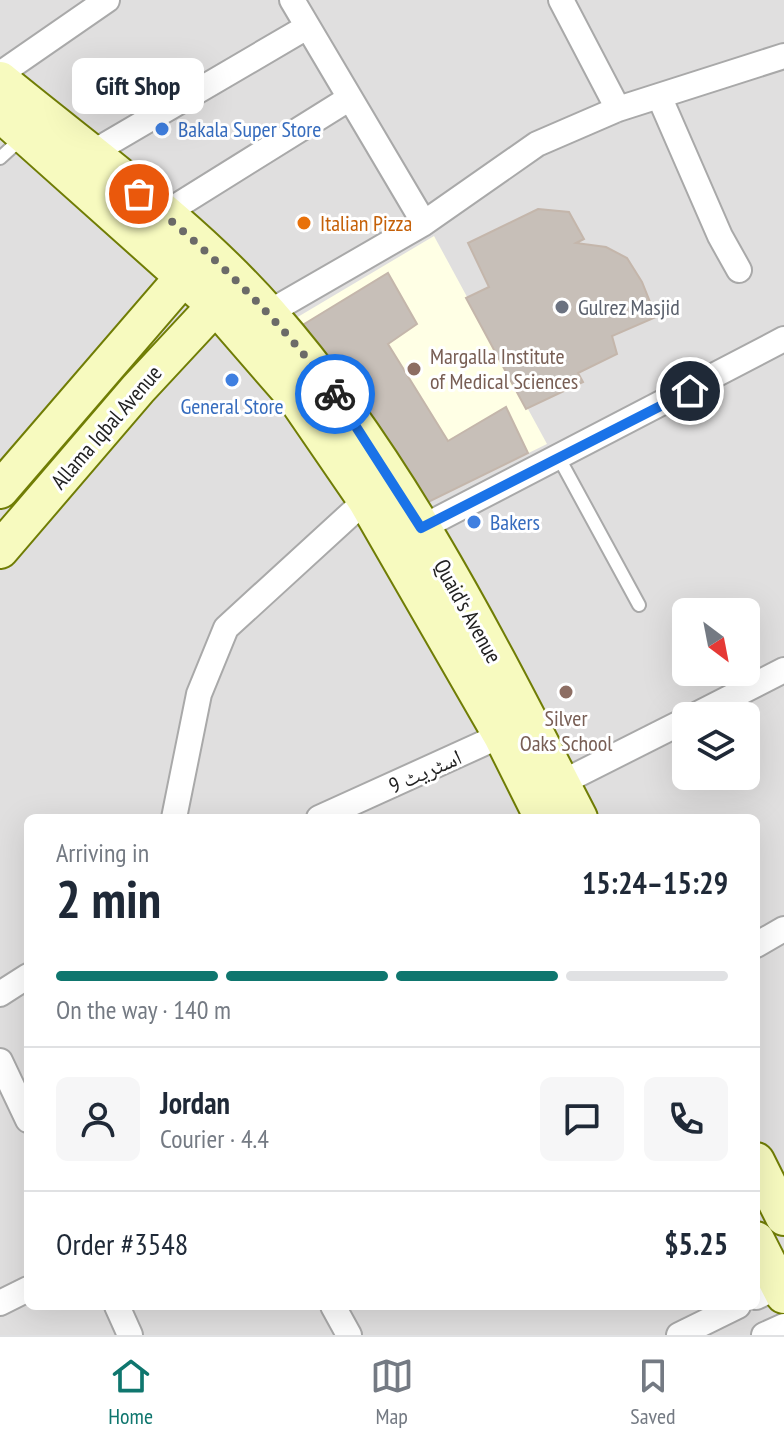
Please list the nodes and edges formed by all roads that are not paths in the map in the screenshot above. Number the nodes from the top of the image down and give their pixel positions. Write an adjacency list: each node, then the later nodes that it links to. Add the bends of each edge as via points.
1 (107, 0): 4 (street)
2 (292, 0): 5 (street)
3 (561, 0): 10 (street)
4 (72, 9): 7 (street)
5 (307, 27): 9 (street); 12 (street)
6 (784, 56): 8 (street)
7 (0, 77): 11 (street, Quaid's Avenue)
8 (659, 96): 10 (street); 16 (street)
9 (350, 98): 13 (street); 14 (street)
10 (618, 109): 14 (street, via 537,144)
11 (16, 130): 12 (street, Quaid's Avenue); 15 (street, Quaid's Avenue)
12 (90, 154): 13 (street, Quaid's Avenue)
13 (164, 214): 15 (street, Quaid's Avenue)
14 (424, 223): 18 (street)
15 (195, 263): 17 (street, Quaid's Avenue); 21 (street, Allama Iqbal Avenue)
16 (739, 270)
17 (226, 294): 18 (street, Quaid's Avenue); 22 (street, Quaid's Avenue); 24 (street, Allama Iqbal Avenue)
18 (268, 313): 23 (street, Quaid's Avenue, via 333,392)
19 (784, 339): 20 (street)
20 (559, 458): 23 (street); 25 (lane)
21 (0, 490)
22 (366, 500): 29 (street, Quaid's Avenue); 31 (street, via 226,628 199,694)
23 (421, 528): 29 (street, Quaid's Avenue)
24 (0, 550)
25 (639, 605)
26 (784, 670): 27 (street)
27 (721, 702)
28 (672, 727): 30 (street)
29 (516, 729): 30 (street, Quaid's Avenue); 32 (street, اسٹریٹ 9); 33 (street, Quaid's Avenue)
30 (561, 783): 34 (street, Quaid's Avenue)
31 (175, 814)
32 (328, 814)
33 (542, 814)
34 (577, 814)
35 (784, 929): 36 (street)
36 (760, 943)
37 (24, 979): 38 (street)
38 (0, 994)
39 (0, 1061): 40 (street)
40 (24, 1112)
41 (760, 1169): 42 (street)
42 (784, 1217)
43 (760, 1250): 45 (street)
44 (24, 1291): 46 (street)
45 (776, 1291)
46 (0, 1303)
47 (119, 1310): 51 (street)
48 (335, 1310): 52 (street)
49 (730, 1310): 53 (street)
50 (784, 1326): 54 (street)
51 (130, 1335)
52 (349, 1335)
53 (679, 1335)
54 (764, 1335)

